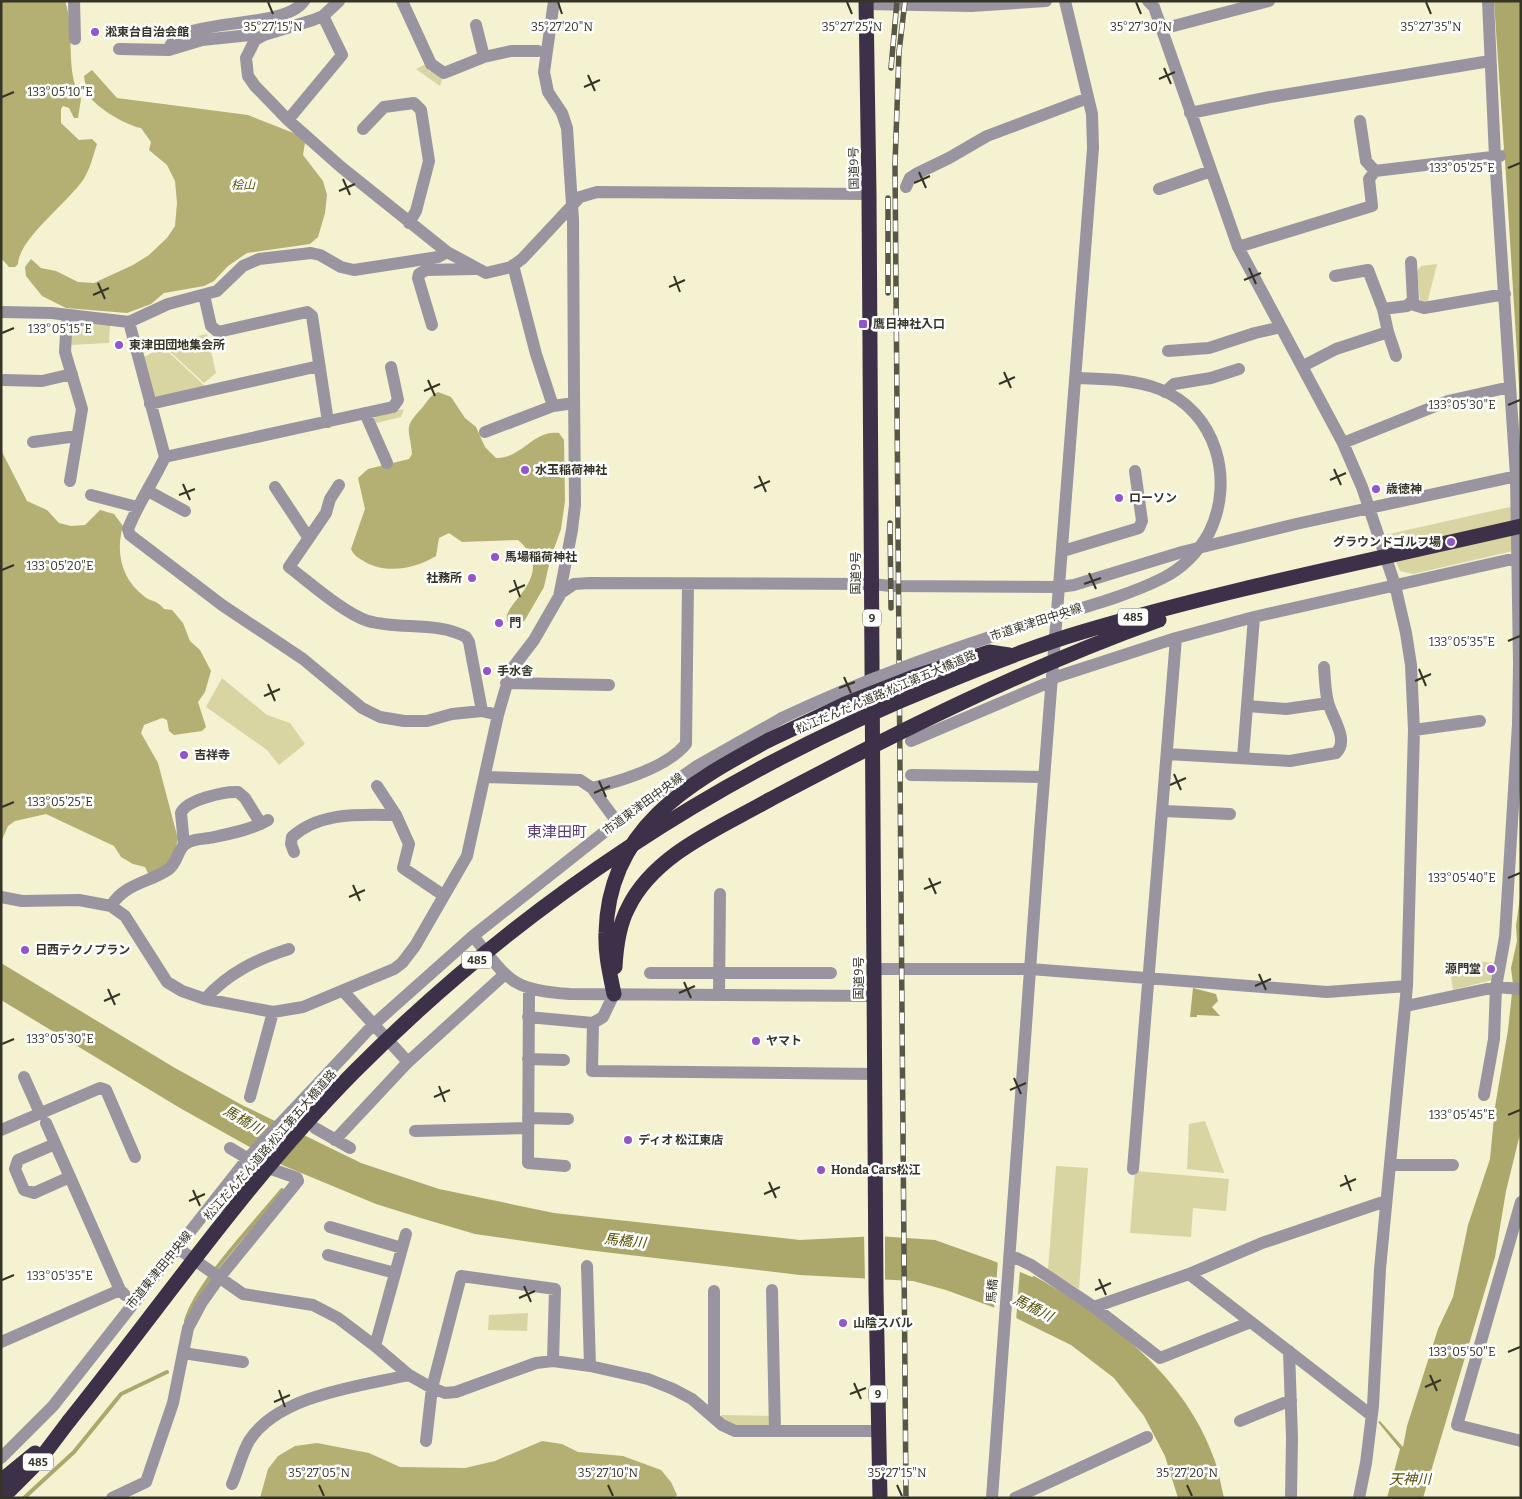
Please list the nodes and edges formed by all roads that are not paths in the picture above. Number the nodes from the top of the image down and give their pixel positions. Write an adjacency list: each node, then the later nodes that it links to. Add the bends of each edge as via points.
1 (74, 1): 15 (street)
2 (304, 1): 18 (street, via 272,18 198,29 174,40)
3 (339, 1): 12 (street)
4 (402, 1): 20 (street, via 431,64 444,72)
5 (554, 1): 33 (street, via 544,81 567,128)
6 (1046, 1): 11 (street, via 971,6)
7 (1065, 1): 22 (street, 馬橋)
8 (1148, 1): 14 (street, via 1154,6)
9 (1269, 1): 14 (street)
10 (1488, 1): 21 (street)
11 (866, 3): 32 (highway, 国道9号 / 9)
12 (323, 16): 16 (street); 24 (street, via 342,54)
13 (476, 25): 20 (street)
14 (1162, 29): 23 (street)
15 (75, 39)
16 (255, 40): 18 (street, via 250,35 202,40); 24 (street, via 246,58 248,76)
17 (119, 49): 18 (street)
18 (169, 50)
19 (538, 52): 20 (street, via 511,51)
20 (489, 56)
21 (1490, 61): 23 (street); 27 (street)
22 (1088, 98): 30 (street, via 987,136 916,174); 58 (street, 馬橋, via 1094,148)
23 (1190, 113): 28 (street)
24 (288, 120): 34 (street)
25 (1360, 120): 29 (street, via 1366,161)
26 (363, 129): 34 (street, via 384,106 414,103 421,110 429,161 416,210)
27 (1498, 156): 29 (street); 41 (street)
28 (1211, 171): 31 (street); 35 (street)
29 (1375, 171): 35 (street, via 1369,179 1372,206)
30 (906, 187)
31 (1159, 189)
32 (869, 194): 33 (street, via 597,192 580,197); 88 (highway, 国道9号 / 9)
33 (572, 205): 38 (street); 63 (street)
34 (409, 223): 36 (street)
35 (1238, 247): 49 (street)
36 (447, 252): 39 (street); 42 (street, via 438,257 354,270 341,268 320,255 310,253 258,259 243,266 216,291)
37 (1411, 262): 43 (street, via 1414,296)
38 (513, 265): 39 (street, via 500,272 486,273); 64 (street)
39 (474, 268): 48 (street, via 426,270 419,274)
40 (1336, 276): 44 (street, via 1368,270)
41 (1505, 294): 43 (street, via 1424,308); 60 (street)
42 (204, 295): 47 (street, via 168,304); 53 (street, via 211,326 218,332 307,312 312,316)
43 (1411, 304): 44 (street)
44 (1383, 309): 50 (street)
45 (1, 312): 46 (street)
46 (67, 315): 47 (street); 57 (street, via 65,352)
47 (129, 322): 62 (street)
48 (432, 325)
49 (1281, 327): 51 (street, via 1254,332 1209,348); 54 (street)
50 (1388, 332): 52 (street); 54 (street, via 1336,349)
51 (1168, 352)
52 (1396, 356)
53 (319, 366): 62 (street); 66 (street)
54 (1302, 366): 70 (street)
55 (391, 367): 65 (street, via 397,404)
56 (1239, 369): 61 (street, via 1174,384)
57 (72, 374): 59 (street, via 42,381); 68 (street, via 82,409)
58 (1076, 378): 61 (street, 市道東津田中央線, via 1138,383); 85 (street, 馬橋)
59 (4, 380)
60 (1510, 387): 70 (street, via 1448,401); 74 (street)
61 (1165, 392): 117 (street, 市道東津田中央線, bridge, via 1187,406 1200,421 1218,456 1222,476 1218,510 1209,533 1185,563 1156,581 1128,592 909,664 838,691 697,766)
62 (150, 404): 71 (street)
63 (574, 404): 64 (street); 92 (street, via 575,505)
64 (553, 406): 67 (street)
65 (365, 414): 66 (street); 72 (street)
66 (328, 422): 71 (street)
67 (485, 432)
68 (78, 436): 69 (street); 75 (street)
69 (33, 442)
70 (1343, 443): 81 (street)
71 (165, 457): 78 (street)
72 (387, 463)
73 (1135, 470): 85 (street, via 1142,521 1139,528)
74 (1519, 475): 81 (street); 86 (street)
75 (70, 480)
76 (339, 485): 84 (street, via 326,513)
77 (275, 487): 84 (street)
78 (148, 492): 80 (street); 82 (street)
79 (91, 495): 80 (street)
80 (136, 507): 102 (street, via 128,529 130,535 222,605 303,659 362,708 380,717 404,721 427,721)
81 (1370, 508): 89 (street); 91 (street, via 1182,552)
82 (185, 511)
83 (1521, 526): 90 (highway, 松江だんだん道路;松江第五大橋道路 / 485, bridge)
84 (308, 537): 102 (street, via 289,568 350,612 366,620 422,626 468,639)
85 (1063, 551): 91 (street, 馬橋)
86 (1519, 557): 89 (street); 135 (street, via 1518,724 1505,937)
87 (688, 584): 88 (street); 92 (street, via 579,583 567,588); 113 (street, via 686,744 678,754 621,781)
88 (872, 584): 91 (street); 126 (highway, 国道9号 / 9)
89 (1395, 585): 93 (street); 105 (street, via 1411,665)
90 (1258, 586): 95 (highway, 松江だんだん道路;松江第五大橋道路 / 485, bridge, via 1097,628); 139 (highway, bridge, via 1066,656 912,728 769,800 691,844 645,882 627,908 616,958)
91 (1060, 587): 97 (street, 馬橋)
92 (559, 597): 98 (street)
93 (1254, 618): 94 (street); 101 (street)
94 (1176, 638): 97 (street); 107 (street)
95 (1011, 655): 139 (highway, bridge, via 989,652 916,676 836,708 718,768 667,804 627,851 614,881 607,916 607,951); 203 (highway, 松江だんだん道路;松江第五大橋道路 / 485, bridge, via 857,718 742,776 622,851 508,935 403,1024 302,1127 205,1244)
96 (1324, 667): 100 (street)
97 (1052, 679): 106 (street); 111 (street, 馬橋)
98 (506, 683): 99 (street); 103 (street)
99 (609, 685)
100 (1328, 702): 101 (street, via 1286,709); 108 (street, via 1340,735 1341,743 1336,753 1290,761)
101 (1248, 706): 108 (street)
102 (482, 711): 103 (street)
103 (498, 715): 110 (street)
104 (1480, 721): 105 (street)
105 (1414, 730): 134 (street)
106 (911, 741)
107 (1167, 754): 108 (street, via 1236,760); 114 (street)
108 (1243, 757)
109 (911, 775): 111 (street)
110 (485, 777): 113 (street, via 580,780); 121 (street, via 467,856)
111 (1044, 777): 127 (street, 馬橋)
112 (377, 786): 116 (street)
113 (592, 788): 117 (street)
114 (1164, 812): 115 (street); 133 (street)
115 (1230, 814)
116 (396, 815): 119 (street, via 325,819 292,836); 121 (street, via 409,844 403,868)
117 (617, 822): 124 (street, 市道東津田中央線)
118 (184, 845): 118 (street, via 191,841 264,822 238,792 188,803 181,813); 123 (street, via 170,868 133,885)
119 (294, 852)
120 (720, 894): 131 (street)
121 (443, 895): 138 (street, via 402,963)
122 (1, 897): 123 (street, via 22,901 79,900)
123 (111, 906): 143 (street, via 125,916 167,982)
124 (473, 936): 130 (street); 148 (street, 市道東津田中央線)
125 (289, 949): 143 (street, via 256,959)
126 (874, 969): 127 (street); 142 (highway, 国道9号 / 9)
127 (1030, 969): 133 (street); 180 (street, 馬橋)
128 (650, 973): 131 (street)
129 (831, 973): 132 (street)
130 (505, 974): 136 (street); 151 (street)
131 (719, 974): 132 (street); 140 (street)
132 (761, 974): 141 (street)
133 (1150, 978): 134 (street, via 1327,992); 171 (street)
134 (1407, 986): 144 (street)
135 (1498, 987): 137 (street); 144 (street); 154 (street, via 1494,1039)
136 (529, 990): 139 (street); 146 (street)
137 (1521, 990)
138 (343, 991): 145 (street, via 303,1007); 148 (street)
139 (614, 994): 140 (street); 147 (street, via 603,1017)
140 (719, 995): 141 (street)
141 (761, 995): 142 (street)
142 (874, 996): 152 (highway, 国道9号 / 9)
143 (205, 999): 145 (street)
144 (1406, 1006): 168 (street)
145 (273, 1012): 155 (street)
146 (528, 1017): 147 (street); 149 (street)
147 (593, 1023): 152 (street, via 592,1071)
148 (373, 1026): 151 (street); 167 (street, 市道東津田中央線)
149 (528, 1059): 150 (street); 158 (street)
150 (564, 1060)
151 (408, 1062): 162 (street)
152 (875, 1074): 206 (highway, 国道9号 / 9)
153 (24, 1077): 156 (street)
154 (1484, 1095)
155 (250, 1097)
156 (43, 1118): 159 (street); 163 (street); 166 (street, via 95,1089 104,1089)
157 (568, 1119): 158 (street)
158 (528, 1123): 161 (street); 170 (street, via 528,1162)
159 (2, 1128)
160 (315, 1128): 162 (street)
161 (415, 1131)
162 (335, 1140): 165 (street)
163 (55, 1144): 172 (street); 172 (street, via 18,1160 15,1169 24,1190 34,1193)
164 (230, 1148): 167 (street)
165 (350, 1148)
166 (135, 1157)
167 (248, 1159): 177 (street, 市道東津田中央線); 184 (street, via 298,1181)
168 (1390, 1165): 169 (street); 173 (street)
169 (1453, 1165)
170 (565, 1166)
171 (1134, 1169)
172 (70, 1177): 185 (street)
173 (1386, 1200): 183 (street, via 1253,1247); 201 (street)
174 (1521, 1202): 209 (street, via 1457,1425)
175 (330, 1227): 178 (street)
176 (406, 1234): 178 (street)
177 (176, 1248): 184 (street); 188 (street, 市道東津田中央線)
178 (402, 1248): 182 (street)
179 (328, 1255): 182 (street)
180 (1010, 1259): 189 (street, via 1031,1265); 218 (street, 馬橋)
181 (587, 1266): 197 (street)
182 (395, 1273): 192 (street)
183 (1189, 1274): 189 (street); 190 (street)
184 (219, 1278): 192 (street, via 243,1294 313,1305 338,1318); 194 (street, via 188,1328)
185 (120, 1290): 188 (street); 191 (street)
186 (772, 1290): 205 (street)
187 (714, 1291): 202 (street)
188 (132, 1302): 210 (street, 市道東津田中央線, via 53,1406)
189 (1094, 1307): 190 (street, via 1160,1358)
190 (1251, 1322): 193 (street)
191 (1, 1342)
192 (376, 1346): 198 (street)
193 (1289, 1351): 200 (street); 201 (street)
194 (183, 1352): 196 (street); 216 (street, via 173,1403 146,1482)
195 (553, 1361): 197 (street); 199 (street, via 536,1363 456,1392 446,1393); 199 (street, via 555,1289 461,1276)
196 (243, 1362)
197 (590, 1366): 202 (street, via 673,1389)
198 (409, 1375): 199 (street); 214 (street, via 325,1394 273,1415 248,1442)
199 (432, 1388): 208 (street)
200 (1291, 1400): 204 (street); 220 (street)
201 (1371, 1415): 221 (street)
202 (714, 1416): 205 (street, via 722,1425 735,1431)
203 (69, 1421): 211 (highway, 485); 215 (highway, 485, via 38,1462)
204 (1240, 1421)
205 (775, 1431): 206 (street)
206 (879, 1431): 217 (highway, 9)
207 (1147, 1437): 219 (street)
208 (426, 1441)
209 (1521, 1441)
210 (1, 1458)
211 (28, 1460): 212 (highway, 485); 213 (highway, 485)
212 (1, 1477)
213 (1, 1481)
214 (232, 1484)
215 (2, 1498)
216 (112, 1498)
217 (880, 1498)
218 (992, 1498)
219 (1014, 1498)
220 (1291, 1498)
221 (1359, 1498)

